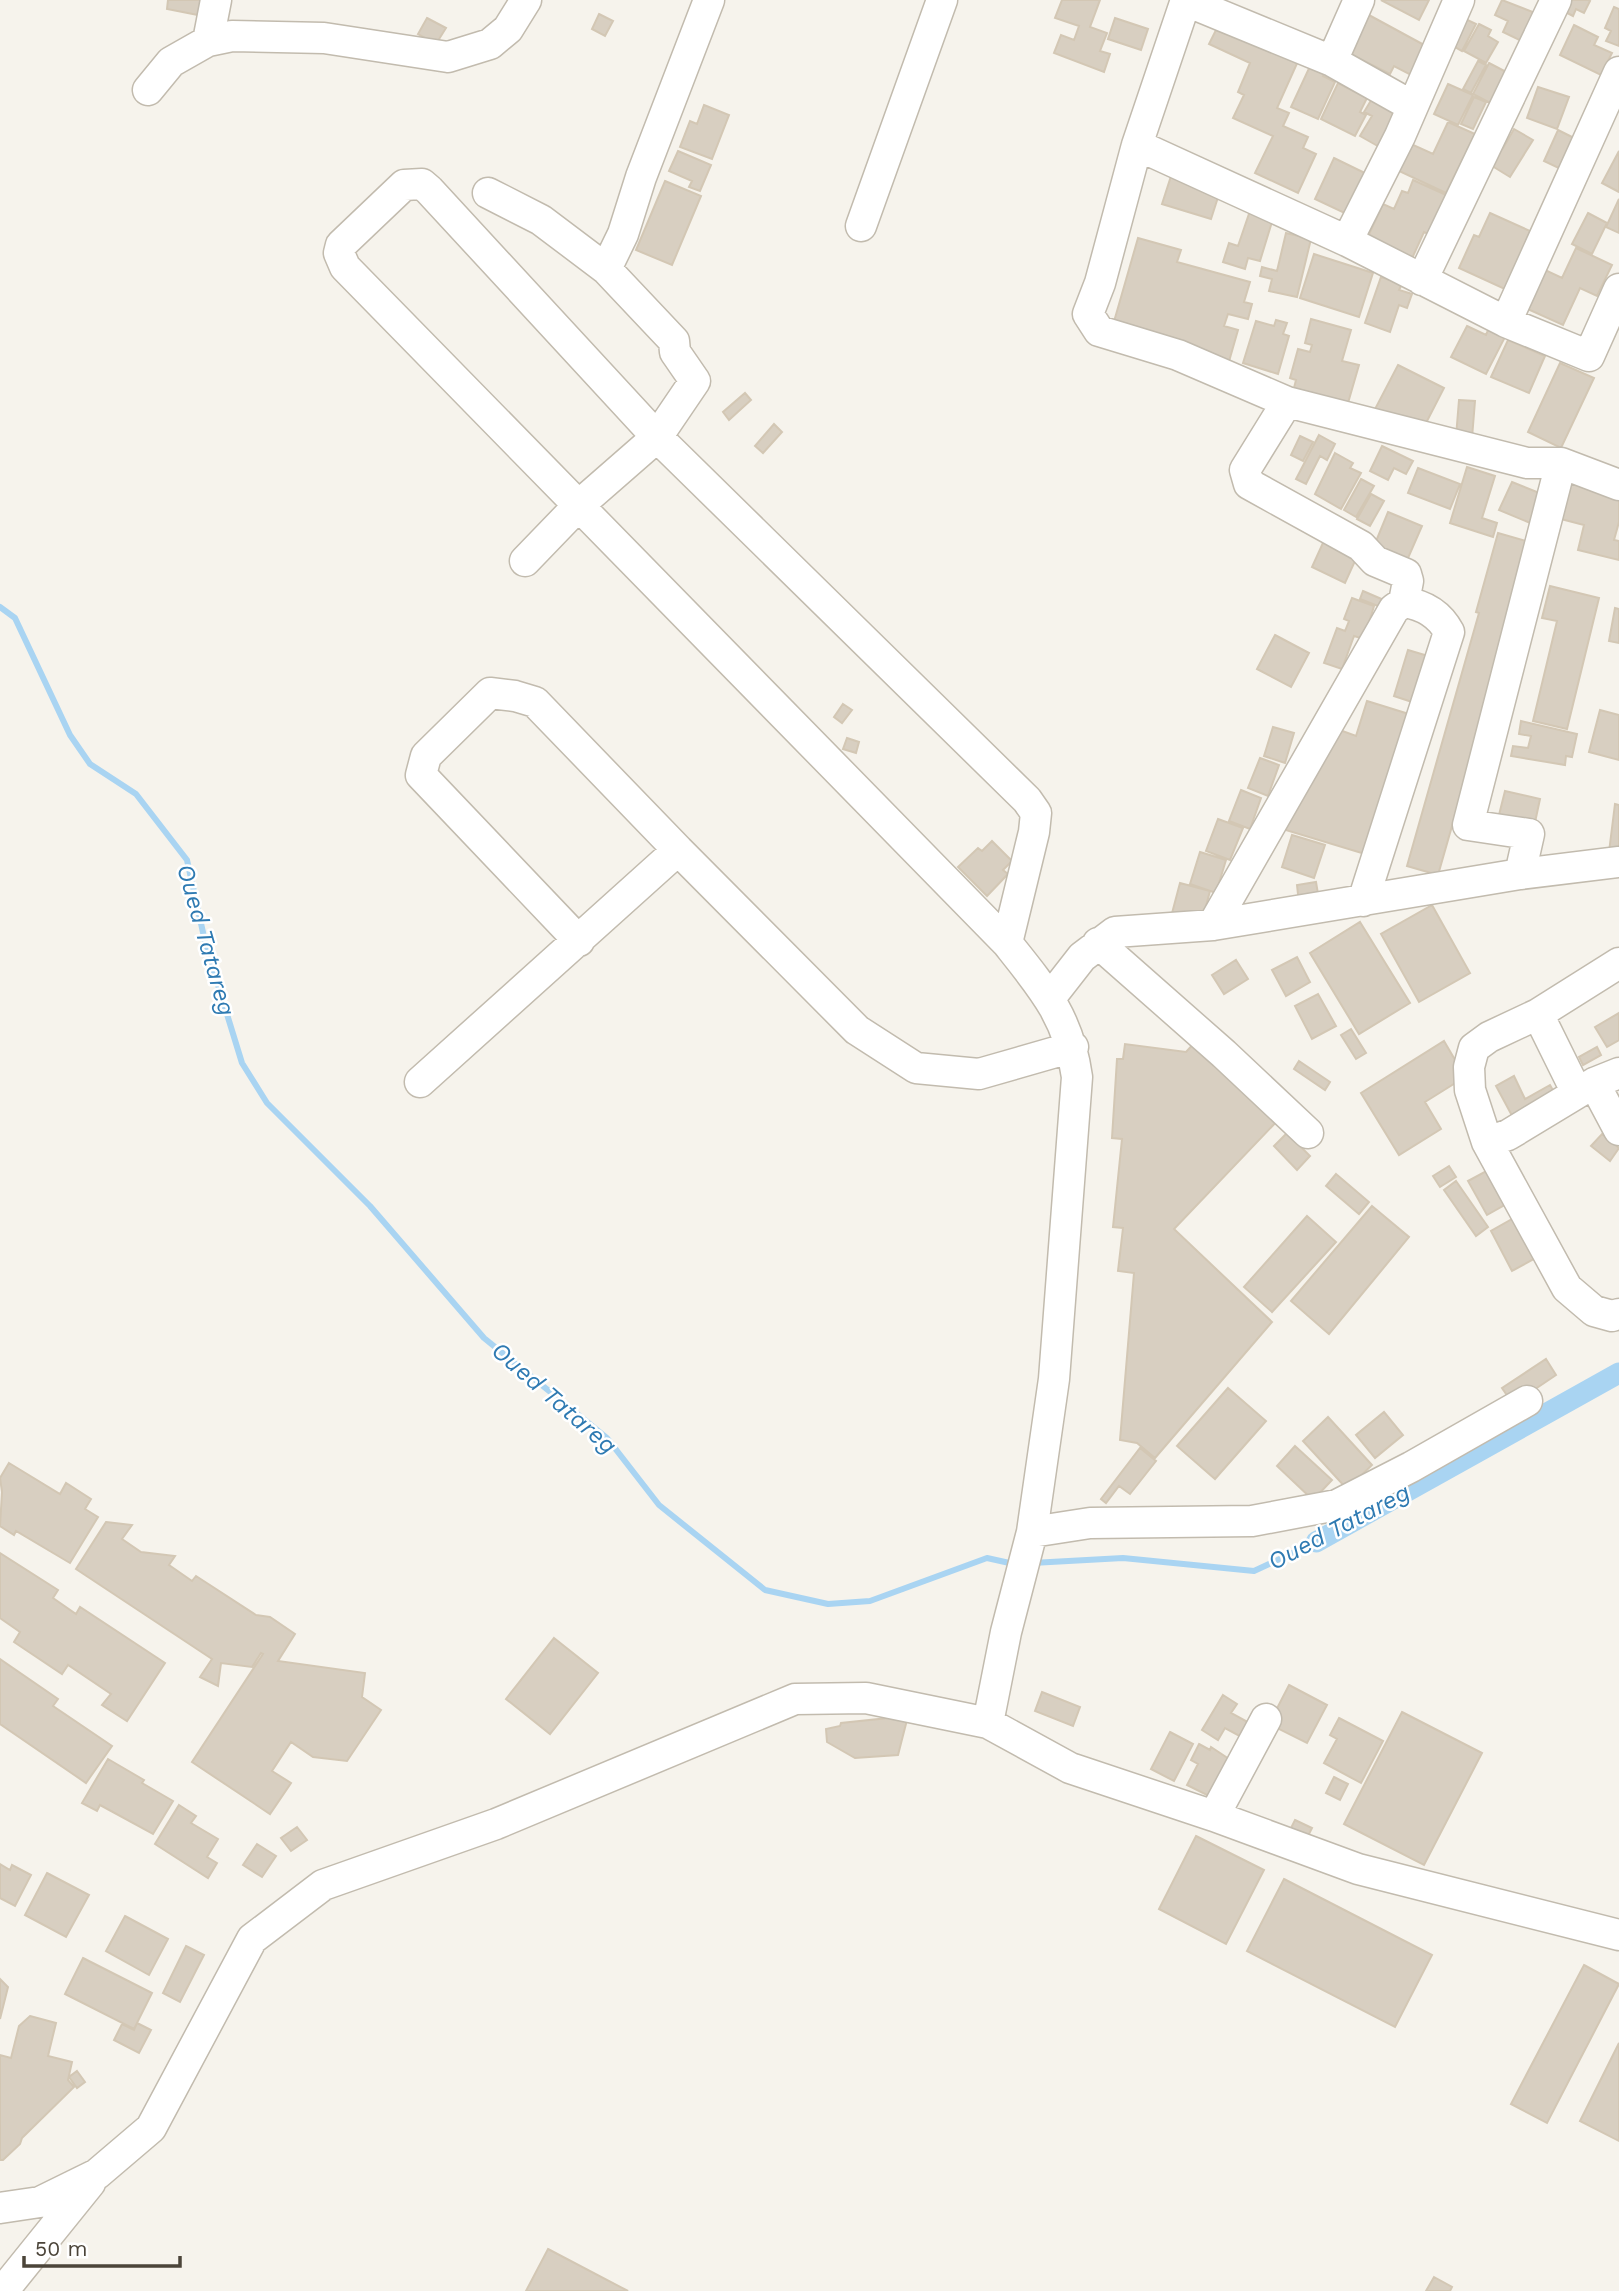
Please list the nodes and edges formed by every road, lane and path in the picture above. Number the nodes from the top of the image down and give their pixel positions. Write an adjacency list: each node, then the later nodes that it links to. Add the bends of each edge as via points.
1 (216, 0): 9 (street)
2 (526, 0): 9 (street, via 508,29 490,44 447,57 324,38 232,36)
3 (709, 0): 18 (street)
4 (942, 0): 16 (street)
5 (1186, 0): 10 (street); 14 (street)
6 (1359, 0): 10 (street)
7 (1459, 0): 13 (street)
8 (1556, 0): 19 (street)
9 (208, 41): 12 (street, via 171,62)
10 (1332, 61): 13 (street)
11 (1619, 72): 21 (street)
12 (148, 90)
13 (1412, 106): 17 (street)
14 (1137, 145): 17 (street); 22 (street, via 1088,314 1099,331 1178,355)
15 (488, 193): 18 (street, via 541,220)
16 (860, 226)
17 (1347, 241): 19 (street)
18 (606, 270): 23 (street, via 674,341 675,352 695,381)
19 (1422, 280): 21 (street)
20 (1619, 289): 21 (street, via 1589,356)
21 (1506, 322)
22 (1287, 402): 24 (street, via 1527,463); 28 (street, via 1245,470 1249,484 1362,547 1375,561 1406,573)
23 (657, 437): 26 (street); 26 (street, via 429,190 422,184 404,184 341,245 345,267); 35 (street, via 1036,813)
24 (1561, 463): 25 (street); 31 (street, via 1468,825 1529,834)
25 (1619, 485)
26 (578, 506): 27 (street); 35 (street)
27 (525, 561)
28 (1404, 602): 32 (street, via 1434,614 1450,632); 33 (street, via 1394,609)
29 (678, 850): 34 (street); 34 (street, via 535,702 490,693 426,755 421,775); 40 (street, via 857,1030 916,1068 979,1074)
30 (1619, 862): 31 (street)
31 (1520, 874): 32 (street)
32 (1363, 901): 33 (street)
33 (1213, 925): 36 (street, via 1115,932)
34 (579, 941): 41 (street)
35 (1007, 943): 38 (street)
36 (1098, 943): 38 (street); 44 (street)
37 (1619, 963): 39 (street)
38 (1050, 998): 40 (street)
39 (1538, 1014): 42 (street); 45 (street, via 1474,1048 1470,1090)
40 (1073, 1047): 48 (street, via 1077,1077 1054,1378)
41 (420, 1082)
42 (1597, 1083): 43 (street); 45 (street, via 1508,1135)
43 (1619, 1130)
44 (1308, 1133)
45 (1487, 1142): 46 (street, via 1567,1288 1594,1311)
46 (1619, 1314)
47 (1527, 1401): 48 (street, via 1337,1506 1252,1521 1090,1523)
48 (1032, 1532): 50 (street)
49 (1266, 1719): 51 (street)
50 (988, 1723): 51 (street, via 1070,1769); 53 (street, via 866,1698 795,1699 496,1824 323,1885 252,1939 151,2128)
51 (1214, 1816): 52 (street, via 1358,1870)
52 (1619, 1935)
53 (97, 2174): 54 (street, via 40,2202); 55 (street)
54 (0, 2208)
55 (3, 2291)

